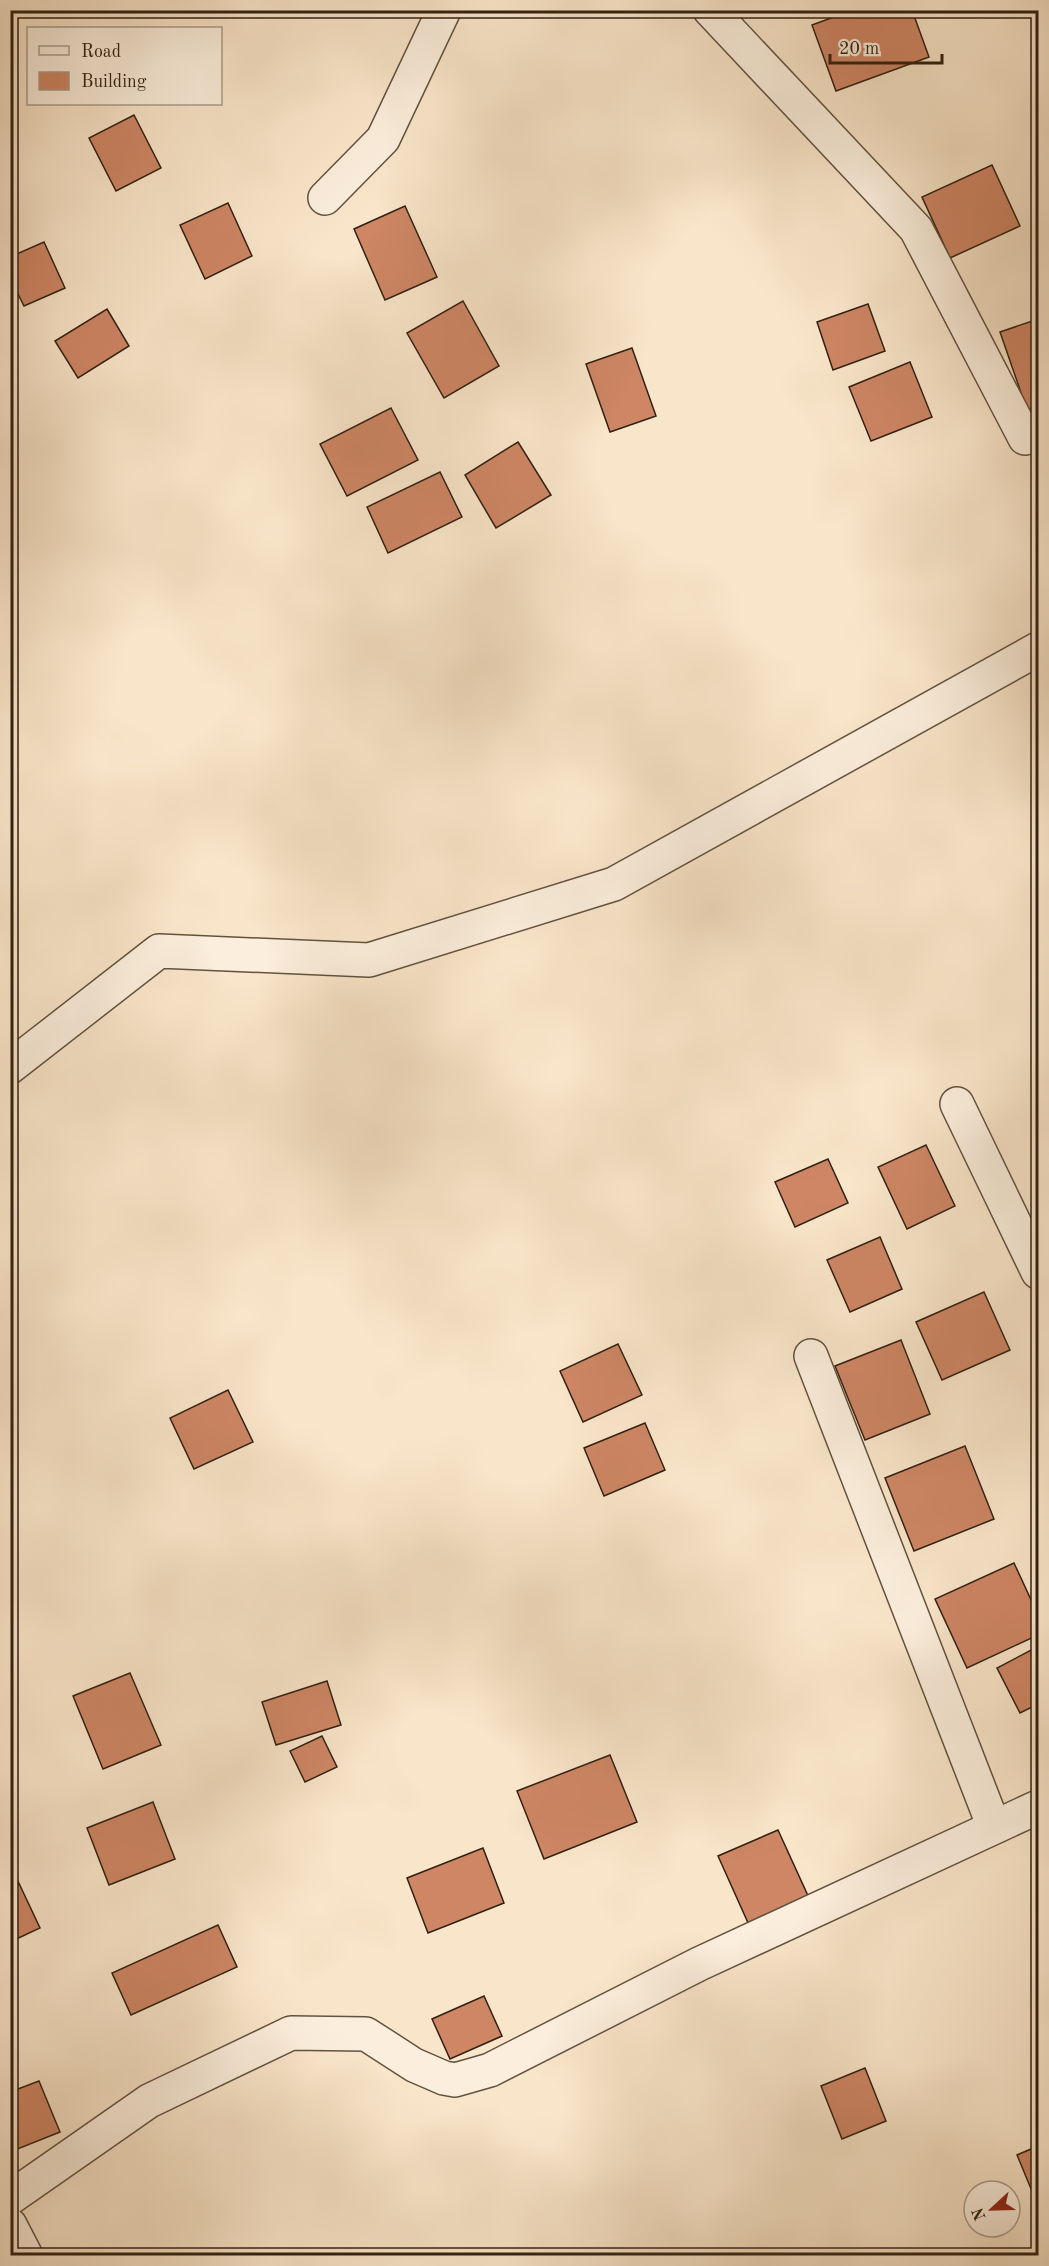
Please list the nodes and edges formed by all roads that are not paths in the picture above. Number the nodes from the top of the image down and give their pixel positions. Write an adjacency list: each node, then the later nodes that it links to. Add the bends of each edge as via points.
1 (444, 10): 3 (street, via 383,139)
2 (710, 10): 4 (street, via 916,229 1025,438)
3 (325, 198)
4 (1038, 433)
5 (1038, 649): 6 (street, via 614,884 369,960 159,951)
6 (10, 1067)
7 (957, 1104): 8 (street)
8 (1038, 1272)
9 (811, 1356): 11 (street)
10 (1038, 1807): 11 (street)
11 (994, 1827): 12 (street, via 699,1964 490,2070 455,2080 444,2078 414,2065 366,2034 291,2032 149,2101)
12 (10, 2198)
13 (10, 2225): 14 (street)
14 (26, 2256)

